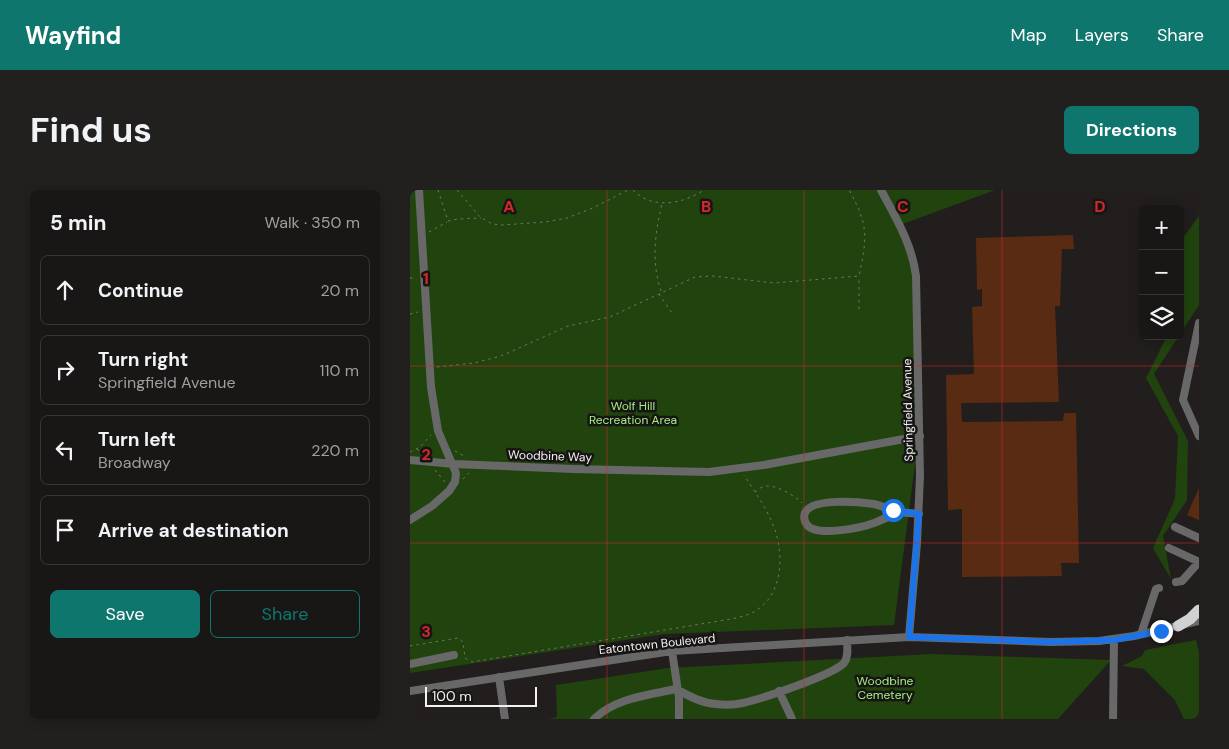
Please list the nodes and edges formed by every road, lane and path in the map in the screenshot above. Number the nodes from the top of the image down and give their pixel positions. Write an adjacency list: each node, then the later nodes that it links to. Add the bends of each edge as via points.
1 (419, 190): 12 (street)
2 (438, 190): 11 (path)
3 (457, 190): 10 (path)
4 (628, 190): 10 (path, via 567,218 502,225)
5 (633, 190): 9 (path, via 645,199)
6 (704, 190): 9 (path, via 681,200)
7 (849, 190): 13 (path, via 861,214 866,234)
8 (881, 190): 24 (street, Springfield Avenue, via 908,242 914,264)
9 (662, 203): 14 (path, via 654,249)
10 (482, 218): 11 (path)
11 (448, 221): 12 (path)
12 (422, 237): 16 (street)
13 (859, 276): 14 (path, via 774,283 706,276 690,278); 15 (path)
14 (660, 293): 17 (path); 20 (path, via 610,317 568,326 501,356)
15 (859, 309)
16 (426, 311): 18 (path); 20 (street)
17 (672, 313)
18 (410, 314)
19 (1199, 323): 21 (street)
20 (429, 368): 26 (street, via 435,417)
21 (1189, 369): 22 (street); 25 (street, via 1183,400)
22 (1199, 370)
23 (431, 434): 27 (path, via 420,447)
24 (920, 436): 32 (street, Woodbine Way); 36 (street, Springfield Avenue)
25 (1199, 436)
26 (444, 443): 28 (path); 30 (street, via 443,457); 31 (street)
27 (410, 452)
28 (466, 458)
29 (410, 460): 30 (street, Woodbine Way)
30 (435, 463): 31 (street, Woodbine Way)
31 (454, 464): 32 (street, Woodbine Way, via 692,472); 37 (street, via 456,478 453,486 432,506)
32 (739, 468): 33 (path)
33 (755, 492): 34 (path, via 769,486 792,494); 51 (path, via 775,530 780,568 770,596 749,614 650,634 472,662 465,658 458,638)
34 (808, 509): 35 (street, via 823,502 863,503); 35 (street, via 804,517 806,524 822,531 873,524)
35 (899, 512): 36 (street)
36 (919, 514): 48 (street, Springfield Avenue)
37 (410, 520)
38 (1175, 527): 39 (street)
39 (1199, 538)
40 (1169, 548): 41 (street)
41 (1199, 562): 42 (street, via 1182,581)
42 (1176, 582)
43 (1159, 588): 47 (street)
44 (1199, 610): 46 (highway)
45 (1199, 620): 46 (street, Eatontown Boulevard)
46 (1178, 626): 47 (street, Eatontown Boulevard)
47 (1141, 634): 50 (street, Eatontown Boulevard)
48 (909, 637): 49 (street, Eatontown Boulevard); 50 (street, Eatontown Boulevard, via 1050,642)
49 (847, 640): 52 (street, Eatontown Boulevard); 58 (street, via 848,655 840,666)
50 (1114, 640): 63 (street)
51 (410, 646)
52 (672, 651): 55 (street, Eatontown Boulevard); 56 (street)
53 (454, 655): 54 (street)
54 (410, 664)
55 (498, 677): 57 (street, Eatontown Boulevard); 59 (street)
56 (676, 688): 58 (street, via 698,700 722,704 744,702); 60 (street, via 620,702); 61 (street)
57 (410, 691)
58 (779, 691): 62 (street)
59 (505, 719)
60 (594, 719)
61 (679, 719)
62 (792, 719)
63 (1113, 719)

